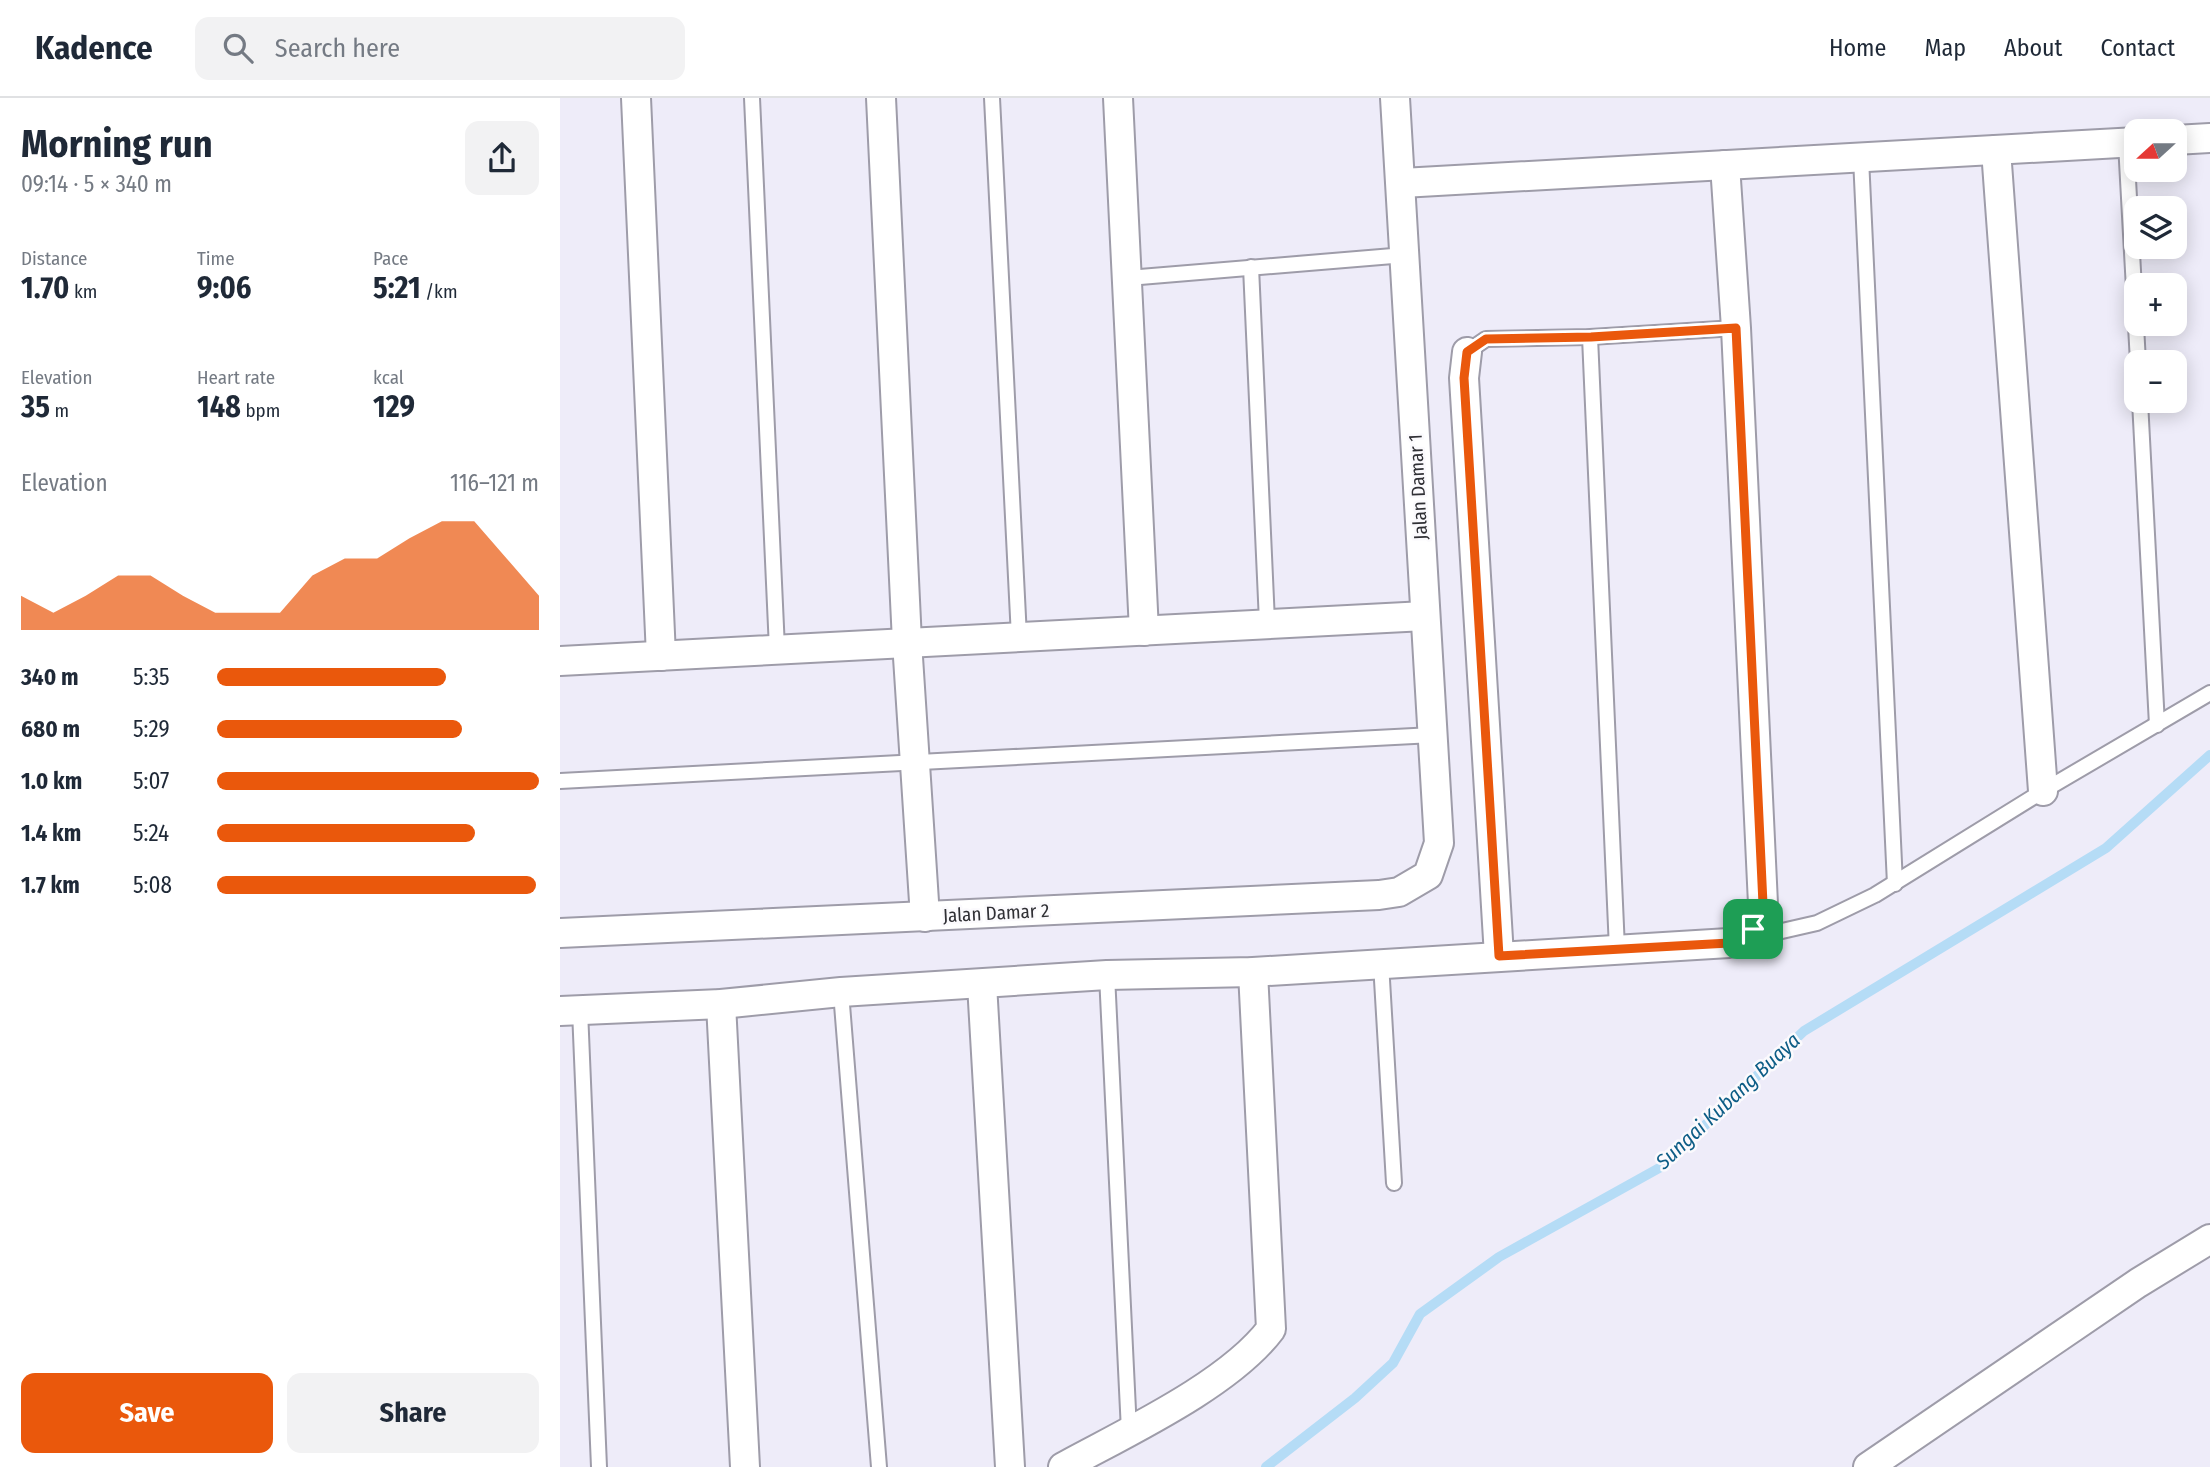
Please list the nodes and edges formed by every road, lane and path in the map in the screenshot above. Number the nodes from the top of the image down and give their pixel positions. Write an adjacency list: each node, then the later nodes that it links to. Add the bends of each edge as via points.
1 (636, 98): 29 (street)
2 (752, 98): 28 (lane)
3 (881, 98): 27 (street)
4 (992, 98): 26 (lane)
5 (1118, 98): 17 (street)
6 (1395, 98): 14 (street, Jalan Damar 1)
7 (2210, 138): 8 (street)
8 (2188, 139)
9 (2124, 142): 10 (street)
10 (1996, 150): 11 (street); 36 (street)
11 (1861, 158): 12 (street); 38 (lane)
12 (1725, 165): 14 (street); 18 (street)
13 (2133, 182): 20 (lane)
14 (1402, 183): 15 (street, Jalan Damar 1)
15 (1405, 255): 16 (lane); 23 (street, Jalan Damar 1)
16 (1251, 267): 17 (lane); 24 (lane)
17 (1128, 278): 25 (street)
18 (1736, 328): 19 (lane); 40 (street, via 1763,904)
19 (1591, 337): 21 (lane, via 1486,339); 42 (lane)
20 (2138, 350)
21 (1467, 352): 43 (street, via 1465,392)
22 (2141, 413): 32 (lane)
23 (1425, 616): 24 (street); 33 (street, Jalan Damar 1)
24 (1267, 622): 25 (street)
25 (1144, 631): 26 (street)
26 (1019, 637): 27 (street)
27 (907, 642): 28 (street); 34 (street)
28 (777, 649): 29 (street)
29 (661, 656): 30 (street)
30 (560, 661)
31 (2210, 693): 32 (lane)
32 (2157, 725): 36 (lane)
33 (1433, 735): 34 (lane); 37 (street, Jalan Damar 1, via 1438,843)
34 (916, 763): 35 (lane); 39 (street)
35 (560, 781)
36 (2043, 791): 38 (lane)
37 (1428, 875): 39 (street, Jalan Damar 2, via 1399,892 1379,895)
38 (1895, 884): 40 (lane, via 1817,923 1782,931)
39 (925, 917): 41 (street, Jalan Damar 2)
40 (1753, 929): 42 (street, via 1729,943)
41 (560, 933)
42 (1617, 949): 43 (street)
43 (1499, 956): 44 (street)
44 (1381, 963): 45 (street); 51 (lane)
45 (1253, 972): 46 (street); 53 (street, via 1271,1329 1255,1351 1220,1377)
46 (1107, 975): 47 (street); 53 (lane)
47 (982, 985): 48 (street); 57 (street)
48 (841, 992): 49 (street); 56 (lane)
49 (721, 1004): 50 (street); 55 (street)
50 (570, 1011): 54 (lane)
51 (1394, 1183)
52 (2210, 1239): 59 (street)
53 (1129, 1432): 58 (street)
54 (599, 1467)
55 (745, 1467)
56 (879, 1467)
57 (1010, 1467)
58 (1063, 1467)
59 (1868, 1467)

